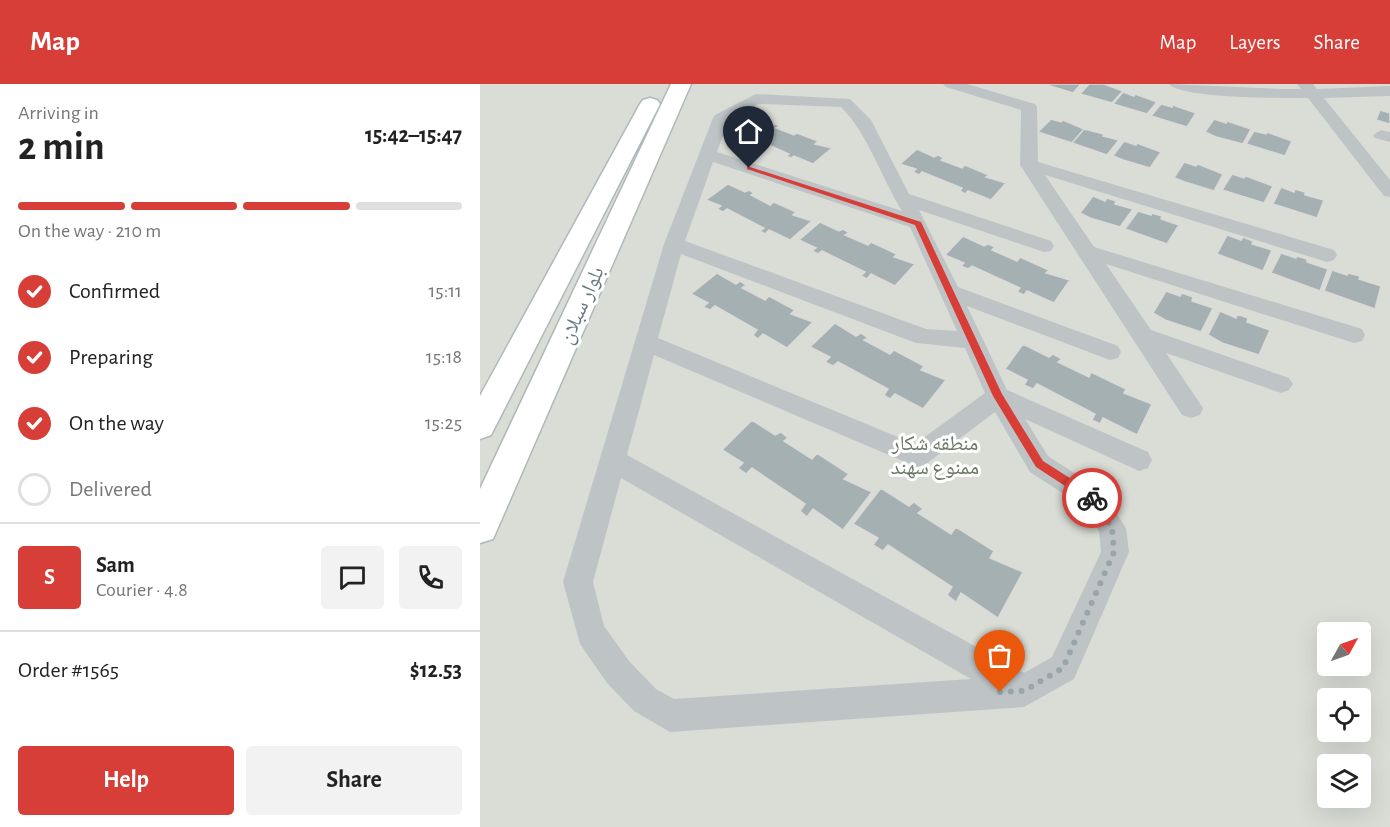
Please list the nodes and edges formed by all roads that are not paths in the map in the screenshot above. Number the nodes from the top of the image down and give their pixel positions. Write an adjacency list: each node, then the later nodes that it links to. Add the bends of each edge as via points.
1 (660, 84): 26 (street, بلوار سبلان)
2 (681, 84): 29 (street, بلوار سبلان)
3 (951, 84): 9 (street, via 1029,107)
4 (1177, 84): 5 (street, via 1198,88)
5 (1309, 89): 6 (street); 10 (street)
6 (1390, 91)
7 (849, 93): 8 (street, via 756,99 721,118); 11 (street)
8 (707, 154): 12 (street); 13 (street)
9 (1029, 165): 15 (street); 16 (street)
10 (1389, 190)
11 (903, 198): 12 (street); 14 (street)
12 (918, 223): 17 (street)
13 (674, 244): 20 (street, via 924,338); 21 (street)
14 (1044, 246)
15 (1086, 251): 18 (street); 19 (street)
16 (1327, 255)
17 (948, 291): 20 (street); 22 (street)
18 (1354, 335)
19 (1143, 336): 23 (street); 25 (street)
20 (974, 341): 24 (street)
21 (646, 342): 24 (street, via 917,456); 27 (street)
22 (1110, 352)
23 (1281, 384)
24 (998, 396): 28 (street); 30 (street, via 1039,464 1094,499 1112,528 1114,552 1063,668)
25 (1191, 408)
26 (480, 426)
27 (612, 460): 30 (street); 30 (street, via 578,582 591,633 618,672 645,700 670,716)
28 (1139, 460)
29 (480, 527)
30 (1024, 691)

